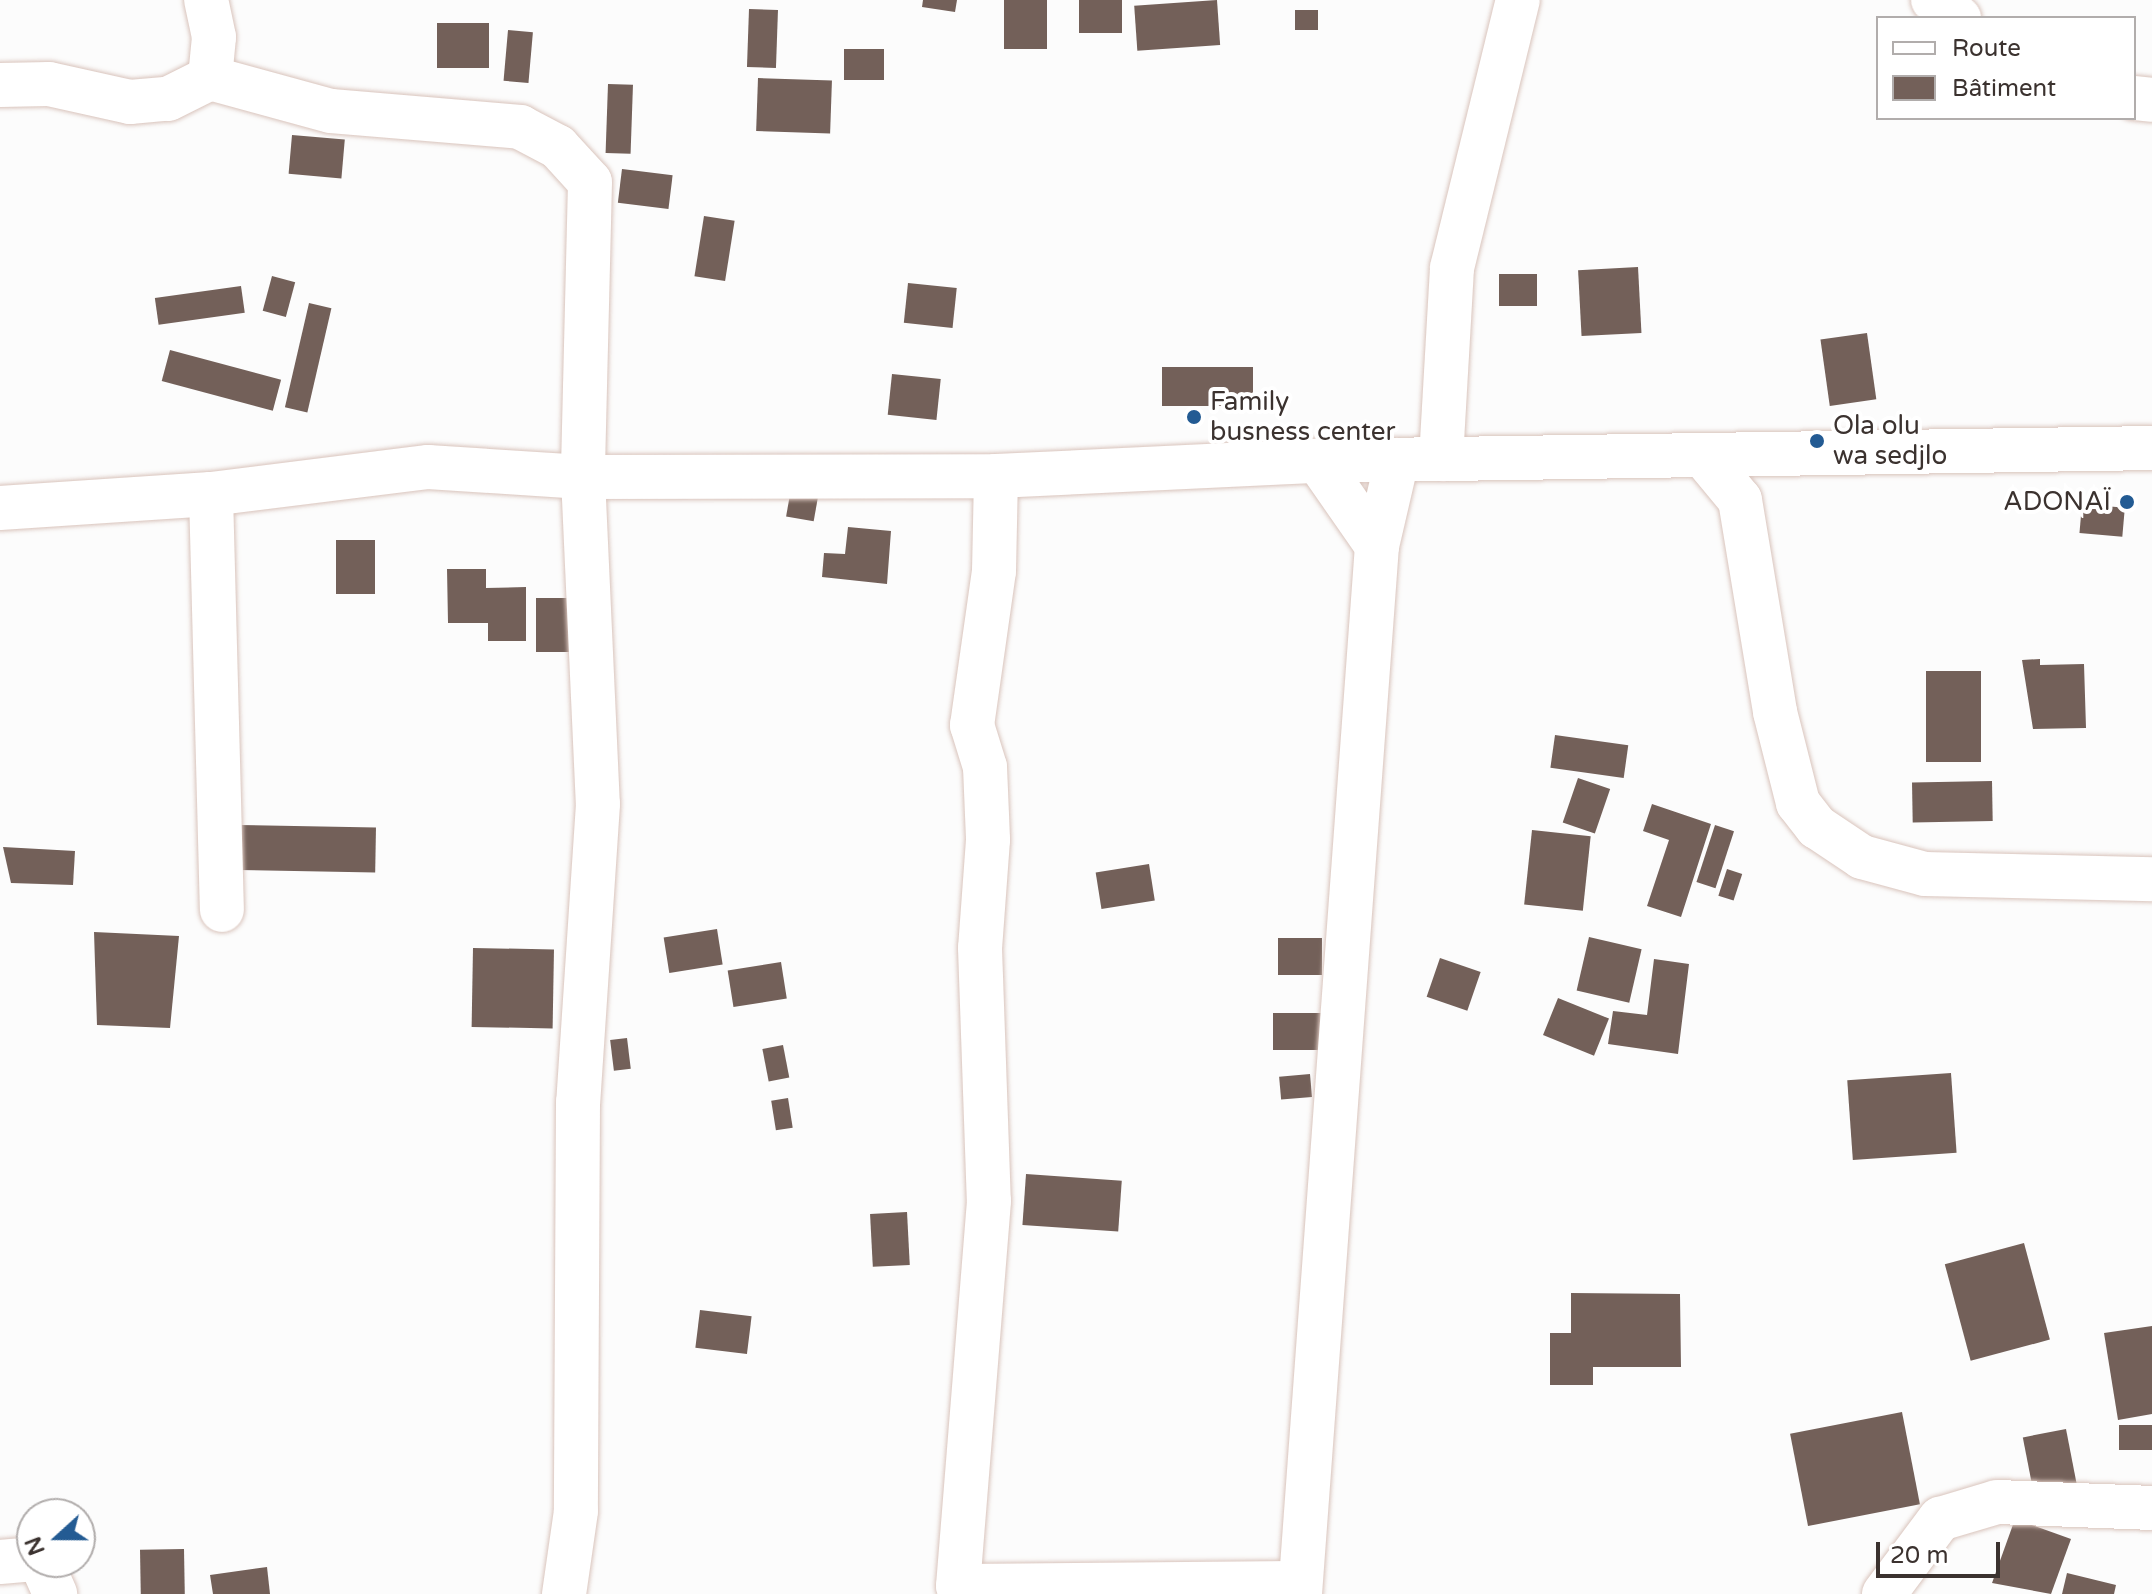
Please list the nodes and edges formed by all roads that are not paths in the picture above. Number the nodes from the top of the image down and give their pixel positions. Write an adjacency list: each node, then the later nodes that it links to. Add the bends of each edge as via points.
1 (206, 0): 5 (street, via 214,37)
2 (1518, 0): 8 (street, via 1452,268)
3 (1933, 0): 4 (street)
4 (1956, 16)
5 (210, 78): 6 (street, via 168,99 130,102 49,84); 13 (street, via 331,111 520,127 569,158 590,182)
6 (0, 85)
7 (2152, 448): 9 (street)
8 (1441, 459): 9 (street); 10 (street)
9 (1706, 459): 17 (street, via 1740,500 1775,712 1798,803 1817,827 1862,857 1925,874)
10 (1397, 460): 11 (street); 16 (street)
11 (1318, 461): 12 (street); 16 (street)
12 (996, 476): 13 (street); 20 (street, via 994,571 972,725 985,767 988,840 980,948 989,1201 958,1586)
13 (583, 477): 14 (street, via 428,467); 21 (street, via 598,804 578,1102 576,1511)
14 (211, 494): 15 (street); 18 (street)
15 (0, 508)
16 (1377, 546): 20 (street)
17 (2152, 879)
18 (222, 910)
19 (2152, 1508): 22 (street, via 1997,1502 1940,1519)
20 (1300, 1588)
21 (564, 1594)
22 (1884, 1594)

